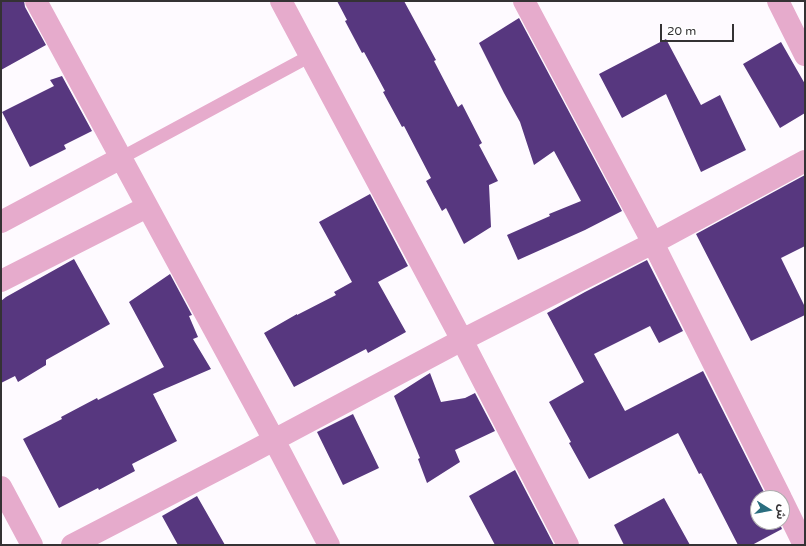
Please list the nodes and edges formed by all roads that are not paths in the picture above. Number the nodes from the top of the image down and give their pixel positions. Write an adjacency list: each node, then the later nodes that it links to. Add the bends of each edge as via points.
1 (36, 1): 7 (street)
2 (281, 1): 6 (street)
3 (524, 1): 11 (street)
4 (778, 1): 5 (street)
5 (805, 55)
6 (310, 56): 7 (lane); 13 (street)
7 (121, 158): 9 (street); 10 (street)
8 (805, 161): 11 (street)
9 (147, 206): 12 (street); 14 (street)
10 (1, 222)
11 (652, 243): 13 (street); 16 (street)
12 (1, 281)
13 (462, 340): 14 (street); 21 (street)
14 (274, 440): 19 (street); 20 (street)
15 (1, 487): 18 (street)
16 (776, 490)
17 (790, 517): 22 (street)
18 (32, 545)
19 (72, 545)
20 (329, 545)
21 (568, 545)
22 (804, 545)

